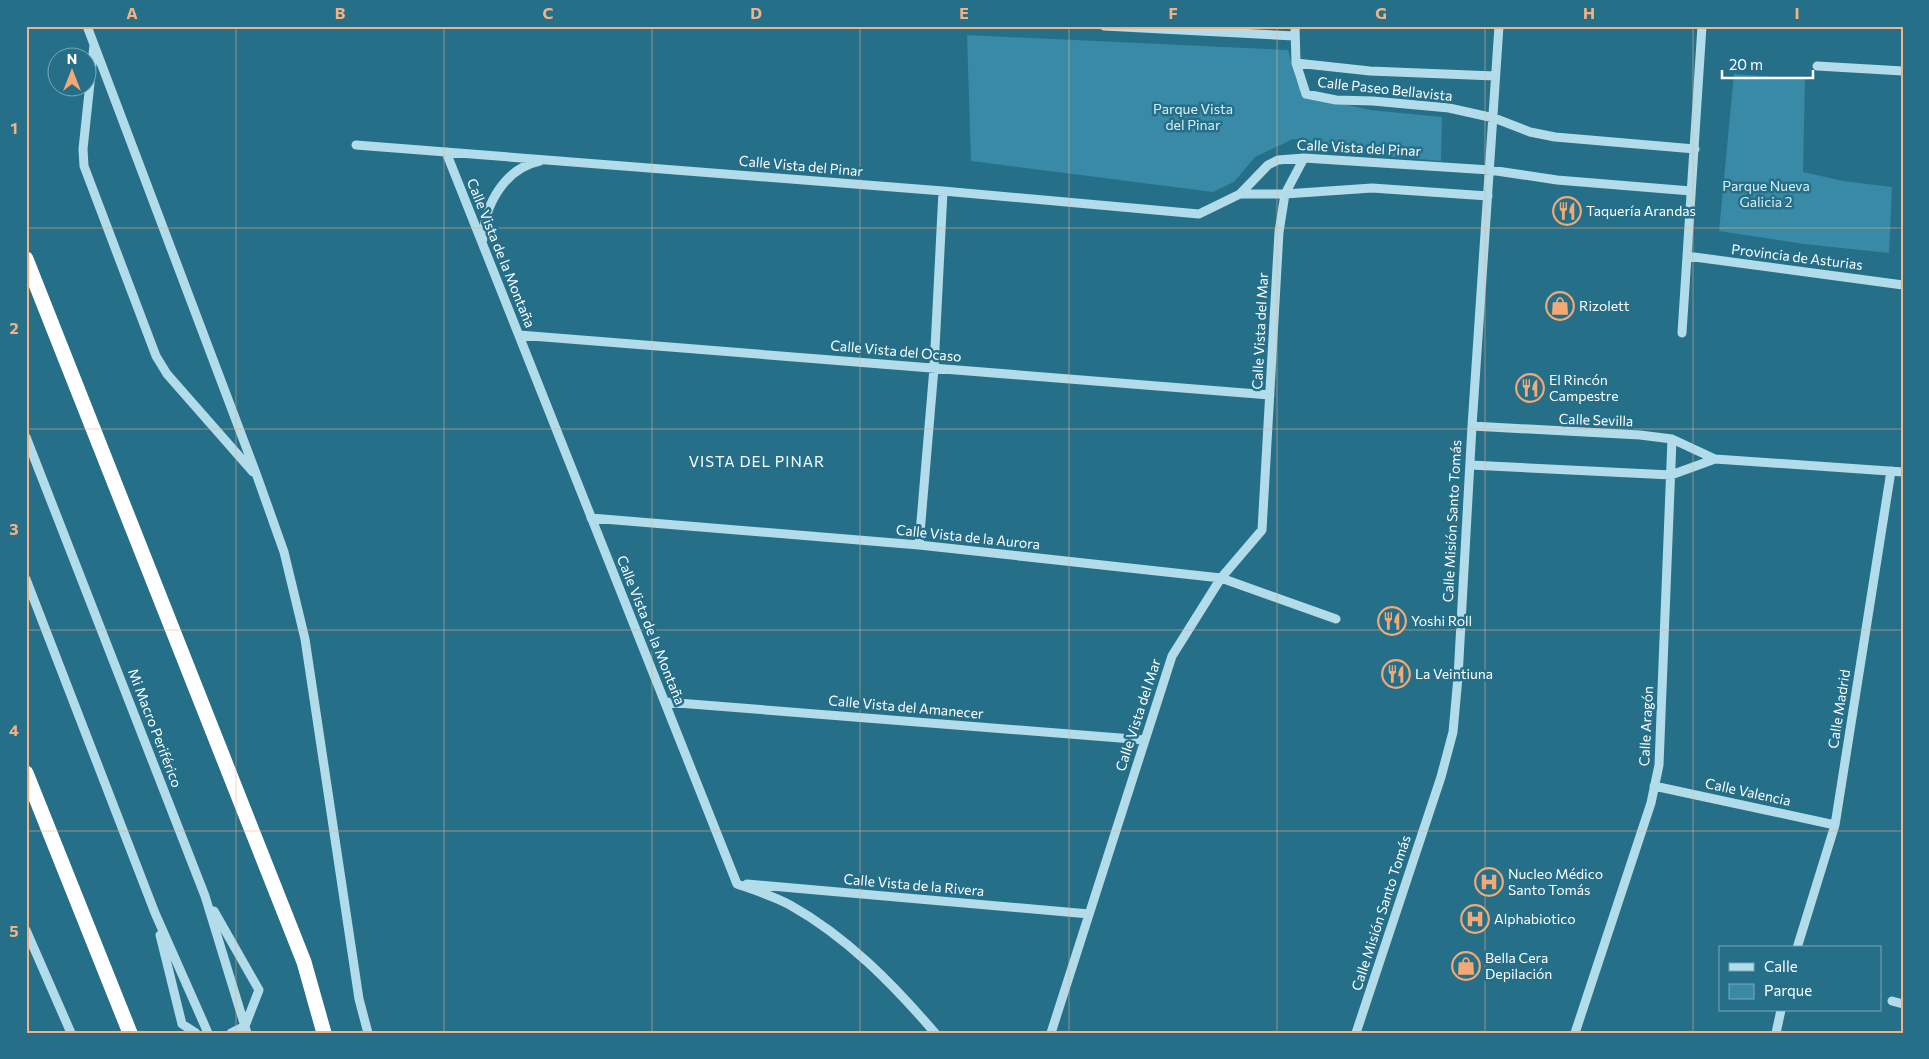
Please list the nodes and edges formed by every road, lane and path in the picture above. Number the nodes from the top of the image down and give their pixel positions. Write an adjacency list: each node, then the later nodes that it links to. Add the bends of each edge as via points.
1 (87, 26): 7 (street)
2 (1104, 26): 6 (street)
3 (1295, 26): 6 (street)
4 (1499, 26): 11 (street, Calle Misión Santo Tomás)
5 (1702, 26): 14 (street)
6 (1294, 36): 8 (street, Calle Paseo Bellavista)
7 (94, 43): 40 (street); 40 (street, via 84,166 156,356 167,374)
8 (1296, 63): 11 (street, Calle Paseo Bellavista, via 1370,71); 12 (street, Calle Paseo Bellavista, via 1306,94 1336,100 1449,108)
9 (1817, 66): 10 (street)
10 (1903, 71)
11 (1496, 76): 12 (street, Calle Misión Santo Tomás)
12 (1494, 118): 14 (street, via 1530,132 1555,136); 18 (street, Calle Misión Santo Tomás)
13 (356, 145): 15 (street, Calle Vista del Pinar)
14 (1695, 149): 20 (street)
15 (446, 152): 17 (street, Calle Vista del Pinar); 24 (street, Calle Vista de la Montaña)
16 (1304, 158): 18 (street, Calle Vista del Pinar); 21 (street, Calle Vista del Pinar, via 1278,160 1268,165); 22 (street, Calle Vista del Mar)
17 (548, 160): 19 (street, Calle Vista del Pinar); 24 (street, via 530,163 500,188 485,216)
18 (1490, 170): 20 (street, via 1557,180); 23 (street, Calle Misión Santo Tomás)
19 (943, 191): 21 (street, Calle Vista del Pinar, via 1199,214); 30 (street)
20 (1691, 191): 25 (street)
21 (1240, 194): 22 (street, Calle Vista del Pinar)
22 (1285, 194): 23 (street, Calle Vista del Pinar, via 1372,188); 31 (street, Calle Vista del Mar, via 1279,232)
23 (1488, 196): 32 (street, Calle Misión Santo Tomás)
24 (482, 243): 29 (street, Calle Vista de la Montaña)
25 (1687, 256): 27 (street, Provincia de Asturias); 28 (street)
26 (26, 260): 66 (highway, via 304,962)
27 (1903, 285)
28 (1682, 333)
29 (519, 335): 30 (street, Calle Vista del Ocaso); 41 (street, Calle Vista de la Montaña)
30 (934, 368): 31 (street, Calle Vista del Ocaso); 42 (street)
31 (1270, 395): 44 (street, Calle Vista del Mar, via 1262,530)
32 (1472, 426): 34 (street, Calle Sevilla); 36 (street, Calle Misión Santo Tomás)
33 (26, 437): 52 (street, Mi Macro Periférico)
34 (1672, 439): 35 (street, Calle Sevilla); 39 (street, Calle Aragón)
35 (1716, 459): 37 (street, Calle Sevilla); 39 (street, Calle Sevilla)
36 (1470, 465): 39 (street, Calle Sevilla); 70 (street, Calle Misión Santo Tomás, via 1453,732 1441,778)
37 (1890, 471): 38 (street, Calle Sevilla); 50 (street, Calle Madrid)
38 (1903, 472)
39 (1670, 475): 49 (street, Calle Aragón, via 1659,765)
40 (257, 476): 67 (street, via 284,552 305,639 358,999)
41 (591, 518): 42 (street, Calle Vista de la Aurora); 46 (street, Calle Vista de la Montaña)
42 (919, 545): 44 (street, Calle Vista de la Aurora)
43 (26, 578): 53 (street)
44 (1221, 578): 45 (street, Calle Vista de la Aurora); 47 (street, Calle Vista del Mar, via 1172,656)
45 (1336, 619)
46 (665, 702): 47 (street, Calle Vista del Amanecer); 51 (street, Calle Vista de la Montaña)
47 (1145, 740): 54 (street, Calle Vista del Mar)
48 (26, 773): 62 (highway)
49 (1654, 786): 50 (street, Calle Valencia); 71 (street, Calle Aragón)
50 (1835, 825): 56 (street, Calle Madrid)
51 (736, 884): 54 (street, Calle Vista de la Rivera); 68 (street, via 788,904 820,924 862,956 902,994)
52 (205, 896): 60 (street, Mi Macro Periférico); 60 (street, via 259,990)
53 (155, 913): 63 (street, via 182,1024); 64 (street)
54 (1089, 914): 69 (street, Calle Vista del Mar)
55 (26, 930): 61 (street)
56 (1798, 946)
57 (1892, 1001): 58 (street)
58 (1903, 1004)
59 (1781, 1012): 72 (street)
60 (246, 1030): 65 (street)
61 (71, 1033)
62 (130, 1033)
63 (196, 1033)
64 (208, 1033)
65 (231, 1033)
66 (324, 1033)
67 (368, 1033)
68 (936, 1033)
69 (1051, 1033)
70 (1356, 1033)
71 (1575, 1033)
72 (1776, 1033)

